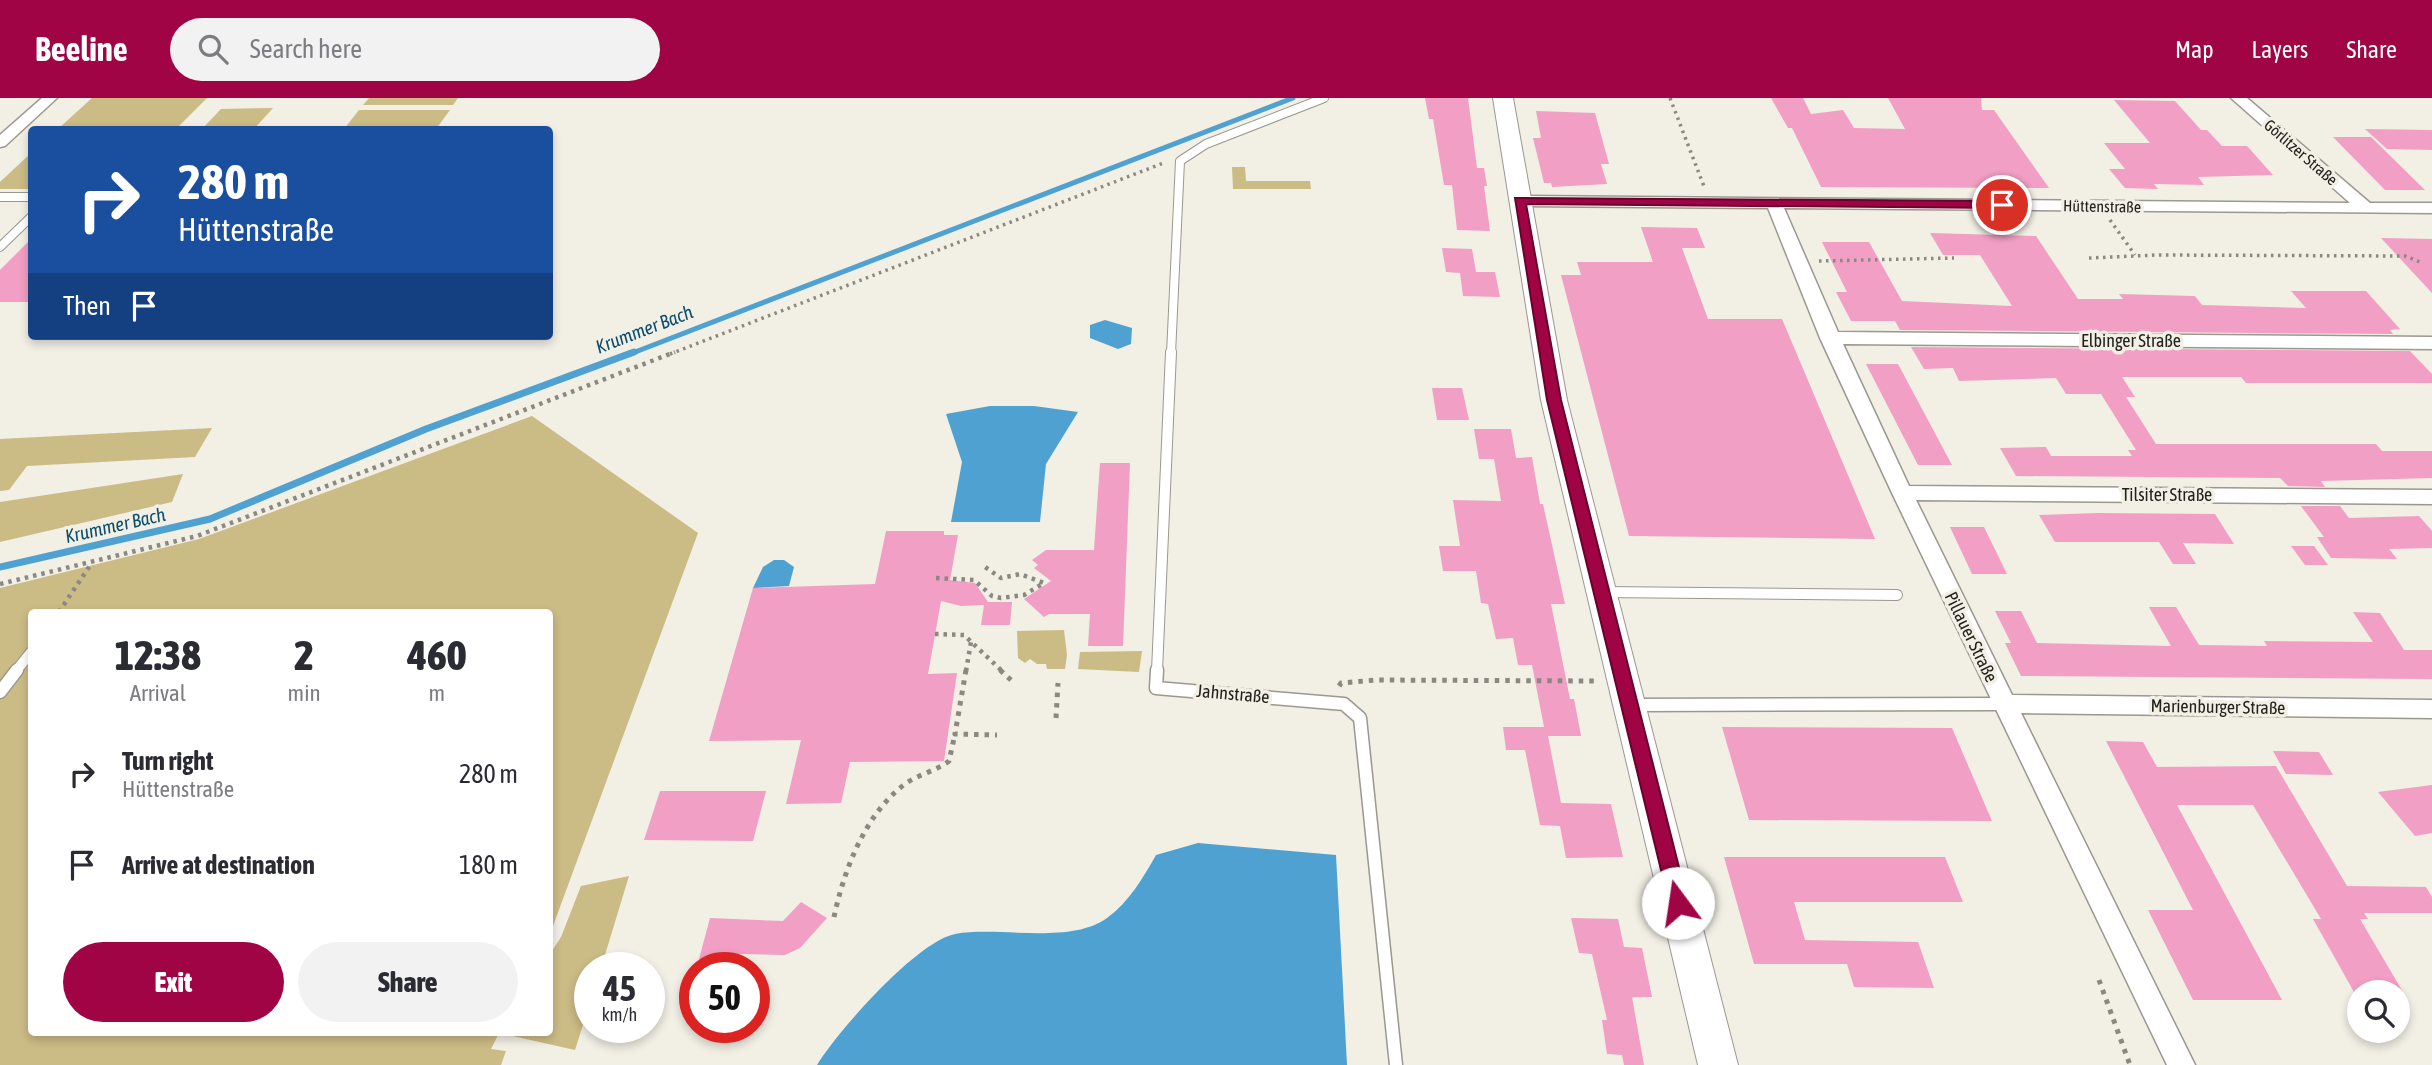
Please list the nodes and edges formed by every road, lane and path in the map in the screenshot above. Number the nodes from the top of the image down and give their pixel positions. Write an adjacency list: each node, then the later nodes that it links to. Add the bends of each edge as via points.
1 (50, 98): 6 (street)
2 (1324, 98): 7 (lane, via 1206,144)
3 (1503, 98): 10 (main road)
4 (1670, 98): 11 (path)
5 (2238, 98): 14 (street, Görlitzer Straße)
6 (0, 142)
7 (1180, 160): 27 (path, via 1127,175 258,514 197,536); 41 (lane, Jahnstraße, via 1156,688)
8 (0, 197): 9 (lane)
9 (28, 197)
10 (1519, 201): 11 (street, Hüttenstraße); 31 (main road, via 1554,400)
11 (1710, 202): 12 (street, Hüttenstraße)
12 (1774, 203): 13 (street, Hüttenstraße); 21 (street, Pillauer Straße)
13 (2099, 206): 14 (street, Hüttenstraße); 18 (path)
14 (2365, 207): 15 (street, Hüttenstraße)
15 (2432, 208)
16 (28, 220): 17 (lane)
17 (0, 247)
18 (2135, 255): 20 (path); 22 (path, via 2404,256)
19 (1954, 258): 21 (path)
20 (2089, 258)
21 (1797, 261): 23 (street, Pillauer Straße)
22 (2420, 262)
23 (1829, 338): 24 (street, Elbinger Straße); 25 (street, Pillauer Straße)
24 (2432, 343)
25 (1902, 493): 26 (street, Tilsiter Straße); 42 (street, Pillauer Straße)
26 (2432, 497)
27 (91, 563): 30 (path); 33 (path)
28 (982, 565): 29 (path, via 1001,578 1020,574 1044,583 1024,595 1001,598 974,580)
29 (936, 578)
30 (0, 584)
31 (1601, 592): 32 (lane); 40 (main road)
32 (1897, 595)
33 (60, 609)
34 (935, 634): 35 (path, via 964,635)
35 (971, 642): 37 (path); 45 (path)
36 (28, 656): 39 (lane)
37 (1011, 680)
38 (1058, 683): 44 (path)
39 (0, 692)
40 (1627, 693): 41 (path, via 1341,683); 42 (lane); 50 (main road)
41 (1325, 703): 49 (lane, Jahnstraße, via 1344,704 1360,718)
42 (2003, 704): 43 (street, Marienburger Straße); 52 (street, Pillauer Straße)
43 (2432, 709)
44 (1056, 718)
45 (955, 734): 46 (path); 47 (path, via 949,761 898,790 858,840)
46 (997, 734)
47 (834, 917)
48 (2099, 981): 51 (path)
49 (1396, 1065)
50 (1718, 1065)
51 (2130, 1065)
52 (2181, 1065)

